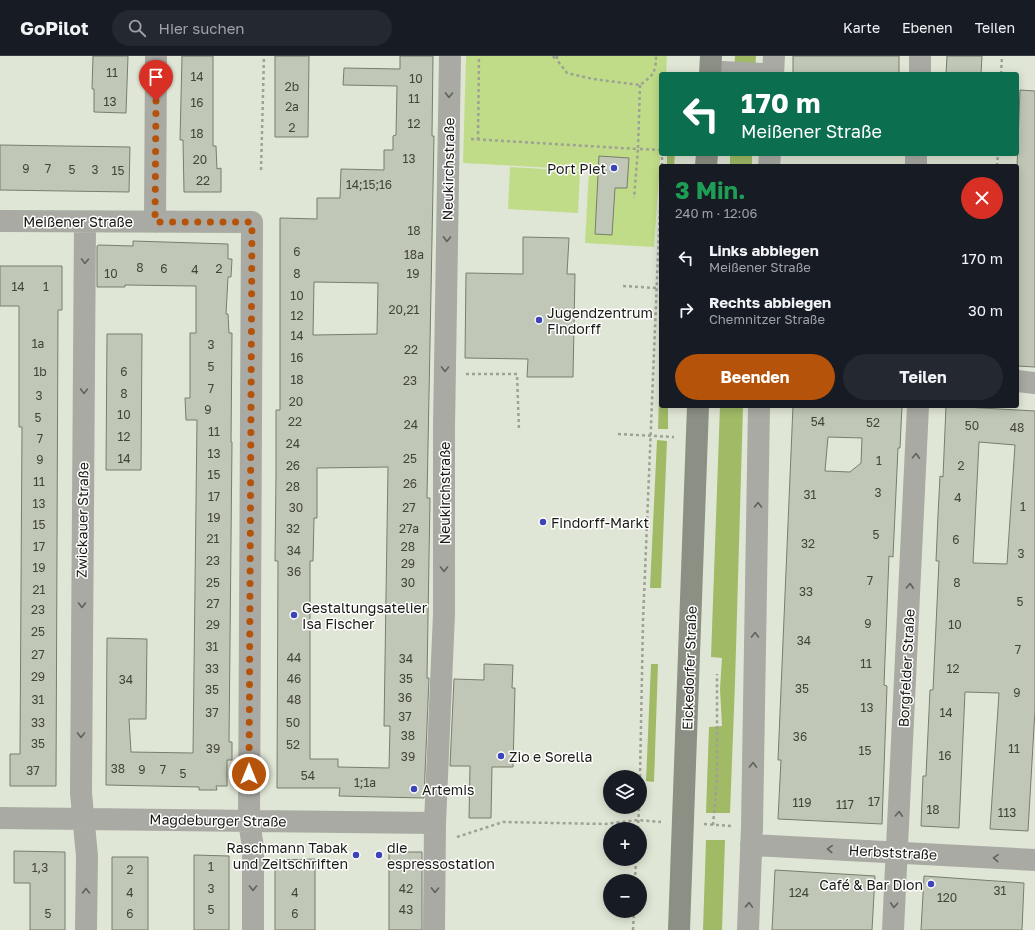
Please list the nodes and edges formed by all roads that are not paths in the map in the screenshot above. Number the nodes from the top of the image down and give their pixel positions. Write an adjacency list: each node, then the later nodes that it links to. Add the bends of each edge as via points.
1 (156, 56): 9 (street)
2 (450, 56): 18 (street, Neukirchstraße, one-way to 18, via 444,614)
3 (920, 56): 6 (street)
4 (710, 63): 5 (lane)
5 (774, 67)
6 (920, 72)
7 (0, 221): 8 (street, Meißener Straße)
8 (85, 222): 9 (street, Meißener Straße); 16 (street, Zwickauer Straße, one-way to 16, via 81,785)
9 (155, 222): 17 (street, Meißener Straße, via 252,222)
10 (1019, 381): 11 (street)
11 (1035, 383)
12 (698, 408): 25 (main road, Eickedorfer Straße)
13 (759, 408): 19 (street, one-way to 13)
14 (918, 408): 20 (street, Borgfelder Straße, one-way to 14)
15 (0, 818): 16 (street, Magdeburger Straße)
16 (84, 819): 17 (street, Magdeburger Straße); 22 (street, Zwickauer Straße, one-way to 16, via 87,856)
17 (249, 821): 18 (street, Magdeburger Straße); 23 (street, one-way to 23, via 253,848)
18 (435, 823): 24 (street, Neukirchstraße, one-way to 24)
19 (751, 836): 20 (street, Herbststraße, one-way to 19); 26 (street, one-way to 19)
20 (897, 853): 21 (street, Herbststraße, one-way to 20); 27 (street, Borgfelder Straße, one-way to 27)
21 (1035, 860)
22 (86, 930)
23 (253, 930)
24 (434, 930)
25 (679, 930)
26 (748, 930)
27 (893, 930)

